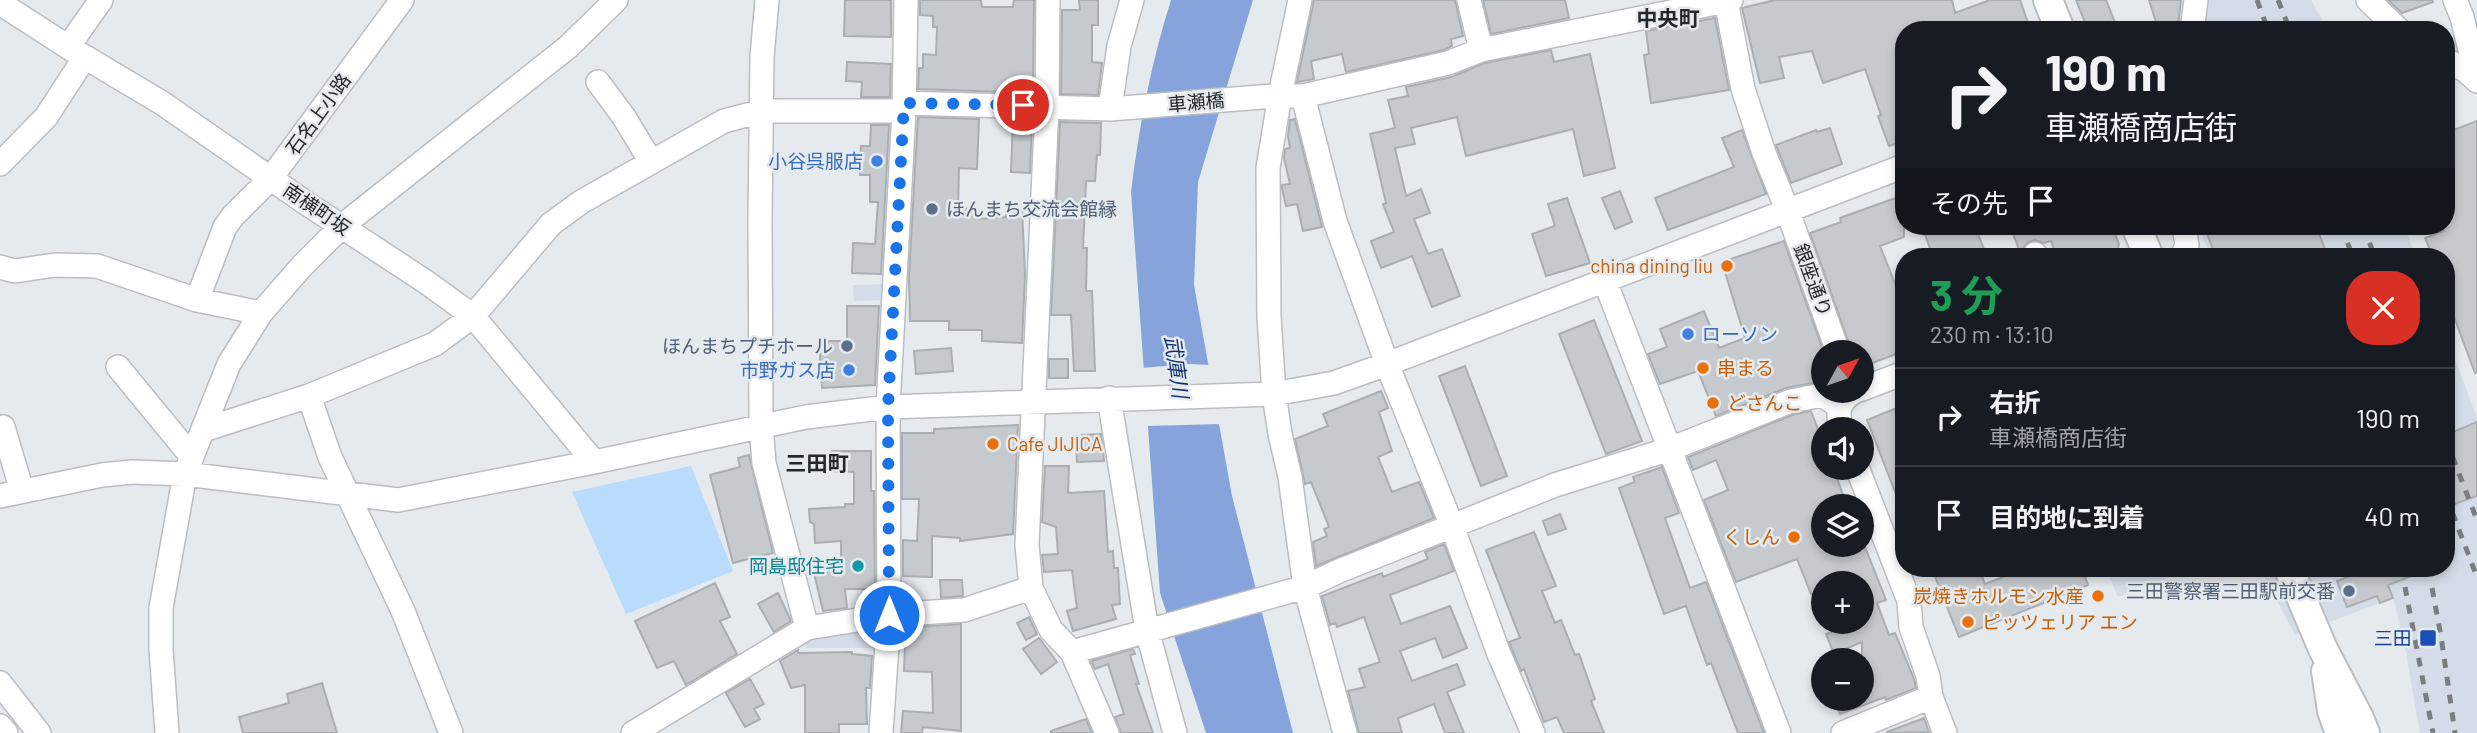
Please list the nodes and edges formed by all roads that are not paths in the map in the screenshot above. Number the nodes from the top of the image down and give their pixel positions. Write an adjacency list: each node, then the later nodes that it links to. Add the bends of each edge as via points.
1 (101, 0): 20 (street)
2 (402, 0): 32 (street, 石名上小路)
3 (616, 0): 34 (street, via 568,47)
4 (767, 0): 28 (street)
5 (906, 0): 26 (street)
6 (1048, 0): 25 (street)
7 (1132, 0): 27 (street, via 1119,46)
8 (1300, 0): 23 (street)
9 (1469, 0): 19 (street)
10 (2048, 0): 16 (main road)
11 (2196, 0): 17 (street)
12 (2368, 0): 18 (street)
13 (2455, 0): 21 (street, via 2462,17)
14 (1729, 1): 19 (street, 車瀬橋); 33 (street, 銀座通り, via 1743,89)
15 (0, 3): 20 (street, 南横町坂)
16 (2056, 21)
17 (2194, 21)
18 (2390, 21)
19 (1480, 50): 24 (street, 車瀬橋, via 1448,63)
20 (76, 52): 30 (street, via 46,117); 32 (street, 南横町坂, via 162,103)
21 (2468, 65)
22 (598, 82): 29 (street)
23 (1277, 96): 24 (street, 車瀬橋); 27 (street, 車瀬橋); 45 (street, via 1268,169)
24 (1303, 96): 41 (street, via 1335,221)
25 (1047, 106): 26 (street, 車瀬橋); 27 (street, 車瀬橋); 49 (street)
26 (904, 107): 28 (street, 車瀬橋); 50 (street)
27 (1114, 109)
28 (762, 111): 29 (street, 車瀬橋, via 724,121); 51 (street)
29 (651, 162): 39 (street, 車瀬橋, via 551,224)
30 (0, 164)
31 (1895, 169): 33 (street)
32 (271, 178): 34 (street, 南横町坂); 37 (street, 石名上小路, via 225,227)
33 (1787, 209): 36 (street); 40 (street, 銀座通り)
34 (341, 226): 38 (street); 39 (street, 南横町坂)
35 (0, 267): 37 (street, via 15,271 55,265 97,266)
36 (1605, 281): 41 (street); 54 (street)
37 (198, 300): 38 (street)
38 (261, 313): 53 (street, via 229,364)
39 (472, 316): 46 (street, 車瀬橋, via 435,344); 55 (street, 南横町坂)
40 (1834, 340)
41 (1387, 364): 45 (street, via 1334,383); 60 (street)
42 (118, 367): 56 (street)
43 (1895, 377): 44 (street)
44 (1874, 388)
45 (1271, 394): 48 (street); 65 (street, via 1290,477)
46 (309, 396): 53 (street, 車瀬橋); 58 (street)
47 (1811, 397): 54 (street)
48 (1114, 398): 49 (street); 68 (street)
49 (1033, 401): 50 (street); 64 (street, via 1027,545)
50 (888, 407): 51 (street); 66 (street)
51 (761, 426): 55 (street); 67 (street, via 764,463)
52 (0, 428): 59 (street)
53 (203, 430): 56 (street)
54 (1670, 449): 60 (street, via 1555,485); 84 (street)
55 (594, 463): 58 (street, via 398,500)
56 (189, 466): 58 (street); 59 (street, via 102,475); 76 (street, via 161,608)
57 (1862, 480): 61 (street)
58 (346, 493): 77 (street, via 403,611)
59 (11, 494)
60 (1452, 526): 65 (street); 83 (street)
61 (1895, 565)
62 (1900, 577): 72 (street)
63 (2292, 577): 69 (main road)
64 (1031, 588): 66 (street, via 964,610); 70 (street, via 1051,630)
65 (1301, 589): 68 (street); 82 (street)
66 (889, 615): 67 (street); 79 (street)
67 (807, 628): 78 (street)
68 (1150, 629): 70 (street); 81 (street)
69 (2323, 649): 87 (main road); 88 (main road)
70 (1072, 652): 80 (street)
71 (0, 683): 75 (street)
72 (1931, 697): 85 (street); 86 (street)
73 (0, 726): 74 (street)
74 (6, 733)
75 (39, 733)
76 (167, 733)
77 (451, 733)
78 (633, 733)
79 (881, 733)
80 (1107, 733)
81 (1175, 733)
82 (1345, 733)
83 (1533, 733)
84 (1779, 733)
85 (1843, 733)
86 (1945, 733)
87 (2340, 733)
88 (2365, 733)

